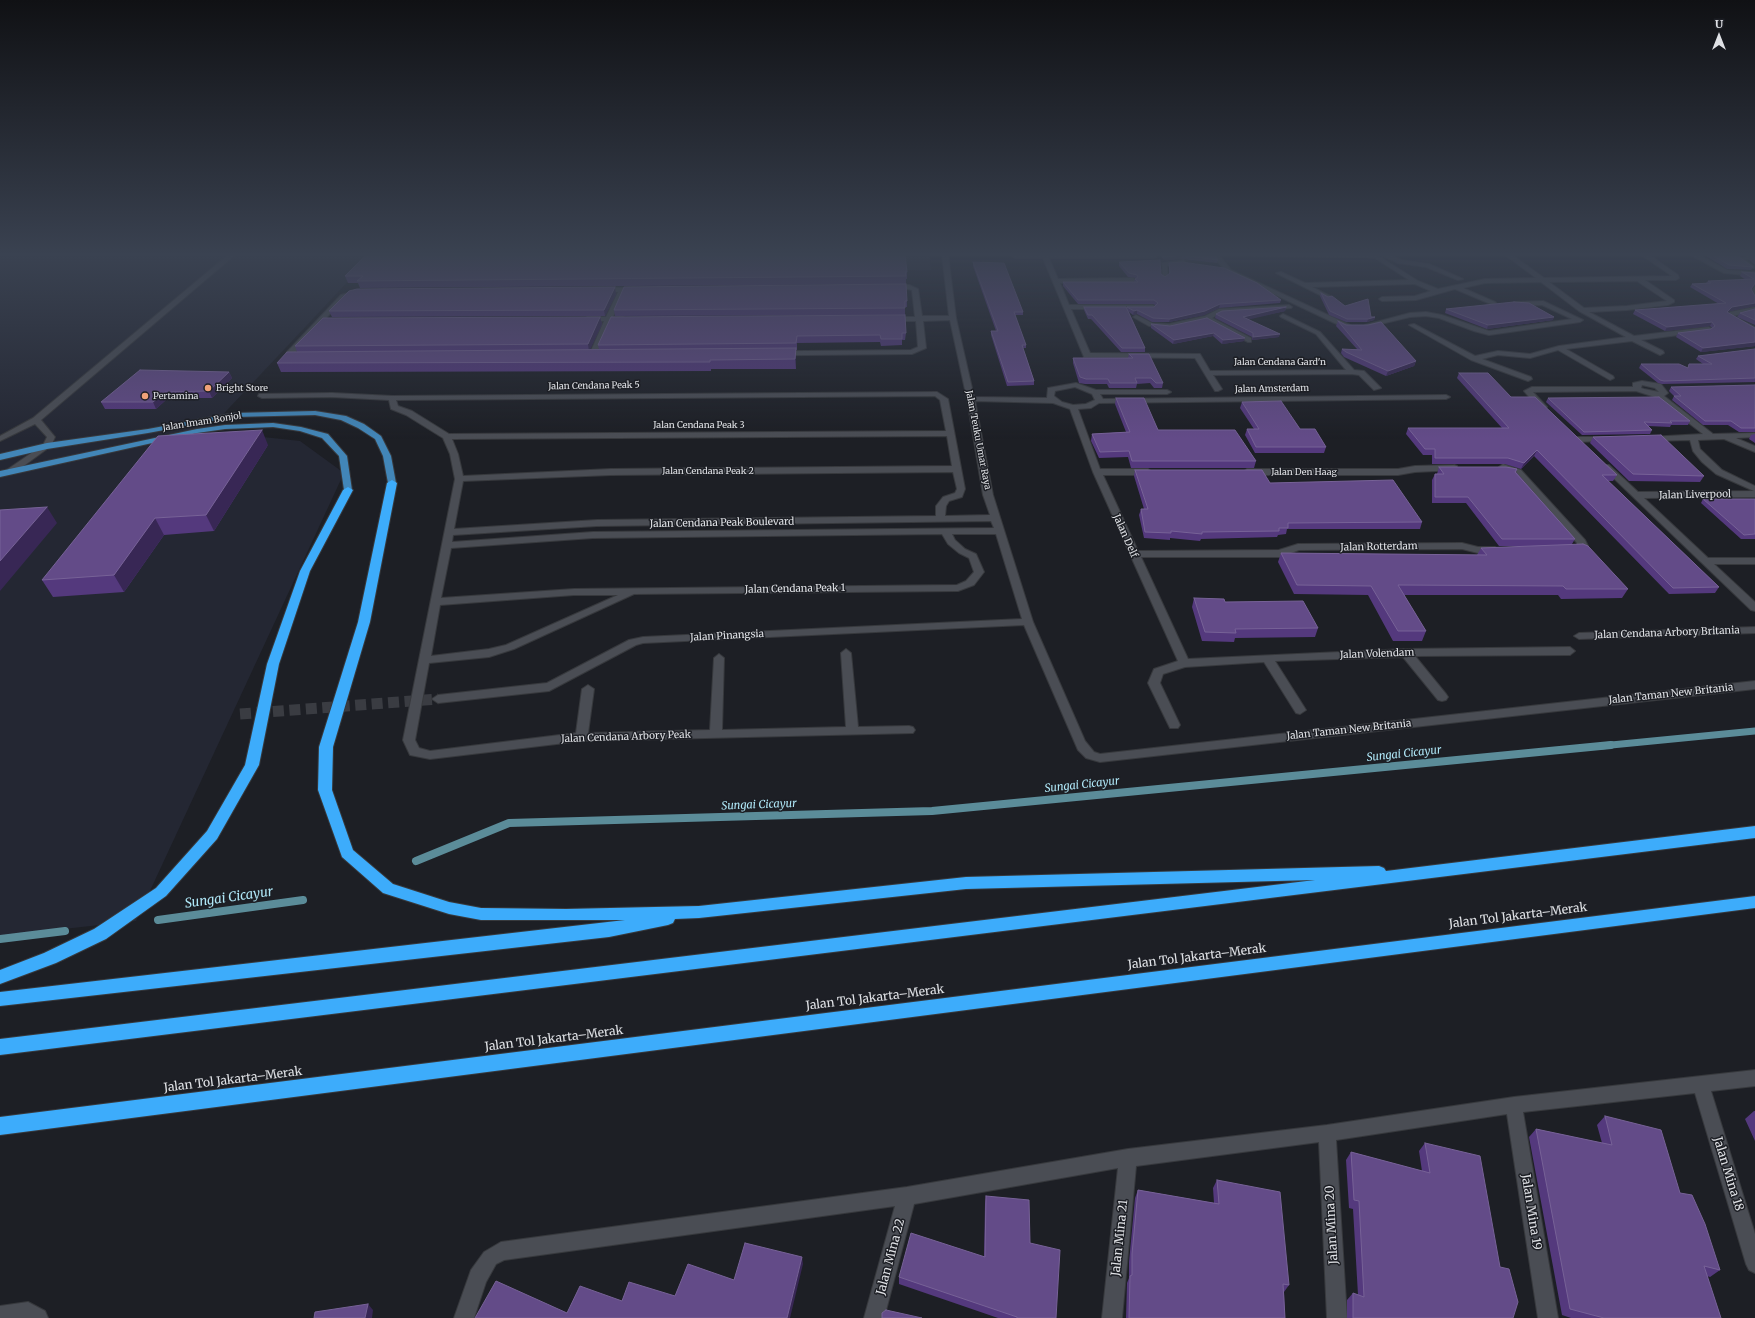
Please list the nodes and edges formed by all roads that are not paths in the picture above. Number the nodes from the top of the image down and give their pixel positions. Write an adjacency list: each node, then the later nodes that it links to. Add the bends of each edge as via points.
1 (160, 316): 47 (street)
2 (330, 316): 28 (street, via 290,354 292,358)
3 (610, 316): 19 (street)
4 (1070, 316): 31 (street, via 1087,356 1197,356)
5 (1211, 316): 17 (street)
6 (1283, 316): 30 (street, Jalan Cendana Gard'n, via 1318,333)
7 (1322, 316): 8 (street, via 1353,327)
8 (1408, 316)
9 (1437, 316): 10 (street, via 1489,333 1580,320)
10 (1570, 316)
11 (1591, 316): 24 (street)
12 (1729, 316): 23 (street)
13 (1136, 317): 17 (street, via 1151,324 1170,326)
14 (881, 318): 15 (street)
15 (920, 318): 16 (street); 28 (street, via 922,348 912,352)
16 (953, 318): 39 (street, Jalan Teuku Umar Raya)
17 (1207, 318): 25 (street)
18 (576, 319): 19 (street)
19 (608, 319): 20 (street); 28 (street)
20 (631, 319)
21 (1412, 325): 29 (street)
22 (1709, 329): 24 (street)
23 (1755, 330)
24 (1631, 338): 26 (street); 27 (street)
25 (1248, 340)
26 (1559, 348): 29 (street, via 1530,356 1498,353); 32 (street)
27 (1660, 353)
28 (592, 354)
29 (1474, 358): 33 (street)
30 (1352, 372): 31 (street, Jalan Cendana Gard'n); 34 (street, Jalan Cendana Gard'n, via 1361,373)
31 (1208, 373): 35 (street)
32 (1610, 378)
33 (1528, 379)
34 (1377, 388)
35 (1218, 389)
36 (1095, 392): 37 (street); 38 (street, via 1084,386 1069,385 1056,388); 44 (street)
37 (1167, 392)
38 (1049, 394): 39 (street); 43 (street)
39 (970, 395): 43 (street); 76 (street, Jalan Teuku Umar Raya, via 988,495)
40 (262, 396): 42 (street, Jalan Cendana Peak 5, via 332,395)
41 (1446, 397): 44 (street, Jalan Amsterdam)
42 (392, 398): 48 (street, Jalan Cendana Peak 5, via 927,393 937,394 944,399); 50 (street, via 394,407 409,413)
43 (1054, 401): 45 (street)
44 (1098, 401): 45 (street, Jalan Amsterdam, via 1088,406)
45 (1073, 407): 66 (street, Jalan Delf)
46 (1551, 414): 51 (street, via 1528,391 1637,389 1646,393 1663,390)
47 (36, 420): 54 (street); 57 (street, via 51,436)
48 (951, 433): 50 (street, Jalan Cendana Peak 3); 64 (street)
49 (1755, 435): 52 (street)
50 (447, 437): 70 (street, via 454,454)
51 (1711, 437): 52 (street); 53 (street)
52 (1724, 437): 58 (street)
53 (1694, 438): 56 (street); 72 (street, via 1696,449 1719,472)
54 (0, 439)
55 (1617, 439): 59 (street, via 1576,437)
56 (1640, 439)
57 (47, 446): 60 (main road, Jalan Imam Bonjol); 65 (street); 71 (main road, Jalan Imam Bonjol, via 234,416 315,413 343,418 362,426 378,438 387,456)
58 (1755, 449)
59 (1590, 451)
60 (0, 457)
61 (1601, 462): 75 (street)
62 (1492, 467): 87 (street, via 1518,472 1582,542 1583,546 1580,548)
63 (1461, 468): 68 (street, Jalan Den Haag, via 1398,472)
64 (957, 469): 70 (street, Jalan Cendana Peak 2, via 611,472); 77 (street, via 961,489 959,495 946,499)
65 (11, 471): 69 (main road, Jalan Imam Bonjol); 73 (main road, Jalan Imam Bonjol, via 197,432 225,427 273,424 301,428 325,436 343,456)
66 (1097, 472): 67 (street); 88 (street, Jalan Delf)
67 (1160, 472)
68 (1238, 472)
69 (0, 474)
70 (459, 479): 81 (street)
71 (392, 483): 117 (highway, via 364,622 326,747 325,790 347,853 388,889 449,908 481,914)
72 (1755, 489)
73 (348, 490): 118 (highway, via 305,571 273,664 252,765 212,835 161,892 100,934 50,958)
74 (1755, 494): 75 (street, Jalan Liverpool)
75 (1635, 495): 89 (street)
76 (995, 518): 77 (street, Jalan Cendana Peak Boulevard); 80 (street, Jalan Teuku Umar Raya)
77 (940, 519): 78 (street, Jalan Cendana Peak Boulevard)
78 (750, 521): 79 (street, Jalan Cendana Peak Boulevard); 83 (street)
79 (651, 522): 81 (street, Jalan Cendana Peak Boulevard); 84 (street)
80 (999, 531): 82 (street, Jalan Cendana Peak Boulevard); 94 (street, Jalan Teuku Umar Raya)
81 (449, 532): 85 (street)
82 (946, 532): 83 (street, Jalan Cendana Peak Boulevard); 91 (street, Jalan Cendana Peak 1, via 951,542 973,556 979,572 970,584 958,588)
83 (747, 534): 84 (street, Jalan Cendana Peak Boulevard)
84 (648, 535): 85 (street, Jalan Cendana Peak Boulevard)
85 (446, 546): 92 (street)
86 (1509, 550): 88 (street, Jalan Rotterdam, via 1478,550 1472,555 1461,556)
87 (1562, 550)
88 (1133, 554): 103 (street, Jalan Delf)
89 (1707, 561): 90 (street); 93 (street)
90 (1755, 561)
91 (633, 591): 92 (street, Jalan Cendana Peak 1, via 574,592); 102 (street, Jalan Cendana Peak 1, via 510,647 489,653)
92 (435, 602): 102 (street)
93 (1755, 608)
94 (1028, 622): 104 (street, Jalan Taman New Britania, via 1078,741 1084,750 1100,758); 107 (street, Jalan Pinangsia, via 638,641 549,687)
95 (1755, 630): 96 (street, Jalan Cendana Arbory Britania)
96 (1579, 636)
97 (1570, 651): 99 (street, Jalan Volendam)
98 (846, 653): 111 (street)
99 (1406, 653): 101 (street, Jalan Volendam); 106 (street)
100 (719, 658): 112 (street)
101 (1267, 658): 103 (street, Jalan Volendam); 108 (street)
102 (425, 660): 113 (street, Jalan Cendana Arbory Peak, via 409,740 414,752 430,755)
103 (1184, 663): 109 (street, Jalan Volendam, via 1158,672 1154,683)
104 (1755, 685)
105 (588, 689): 113 (street)
106 (1442, 697)
107 (438, 699)
108 (1300, 710)
109 (1174, 725)
110 (909, 730): 111 (street, Jalan Cendana Arbory Peak)
111 (852, 731): 112 (street, Jalan Cendana Arbory Peak)
112 (716, 734): 113 (street, Jalan Cendana Arbory Peak)
113 (582, 737)
114 (1755, 832): 115 (highway)
115 (1452, 870): 117 (highway, via 966,883); 120 (highway)
116 (1755, 902): 124 (highway, Jalan Tol Jakarta–Merak)
117 (700, 912): 119 (highway, via 609,930)
118 (0, 977)
119 (0, 999)
120 (0, 1047)
121 (1755, 1078): 122 (street)
122 (1701, 1085): 123 (street); 128 (street, Jalan Mina 18)
123 (1514, 1105): 125 (street); 135 (street, Jalan Mina 19)
124 (0, 1126)
125 (1327, 1133): 126 (street); 134 (street, Jalan Mina 20)
126 (1128, 1158): 127 (street); 133 (street, Jalan Mina 21)
127 (907, 1196): 131 (street, via 502,1251 490,1258 478,1277); 132 (street, Jalan Mina 22)
128 (1755, 1264)
129 (0, 1315): 130 (street, via 28,1311)
130 (38, 1318)
131 (464, 1318)
132 (874, 1318)
133 (1112, 1318)
134 (1337, 1318)
135 (1548, 1318)

